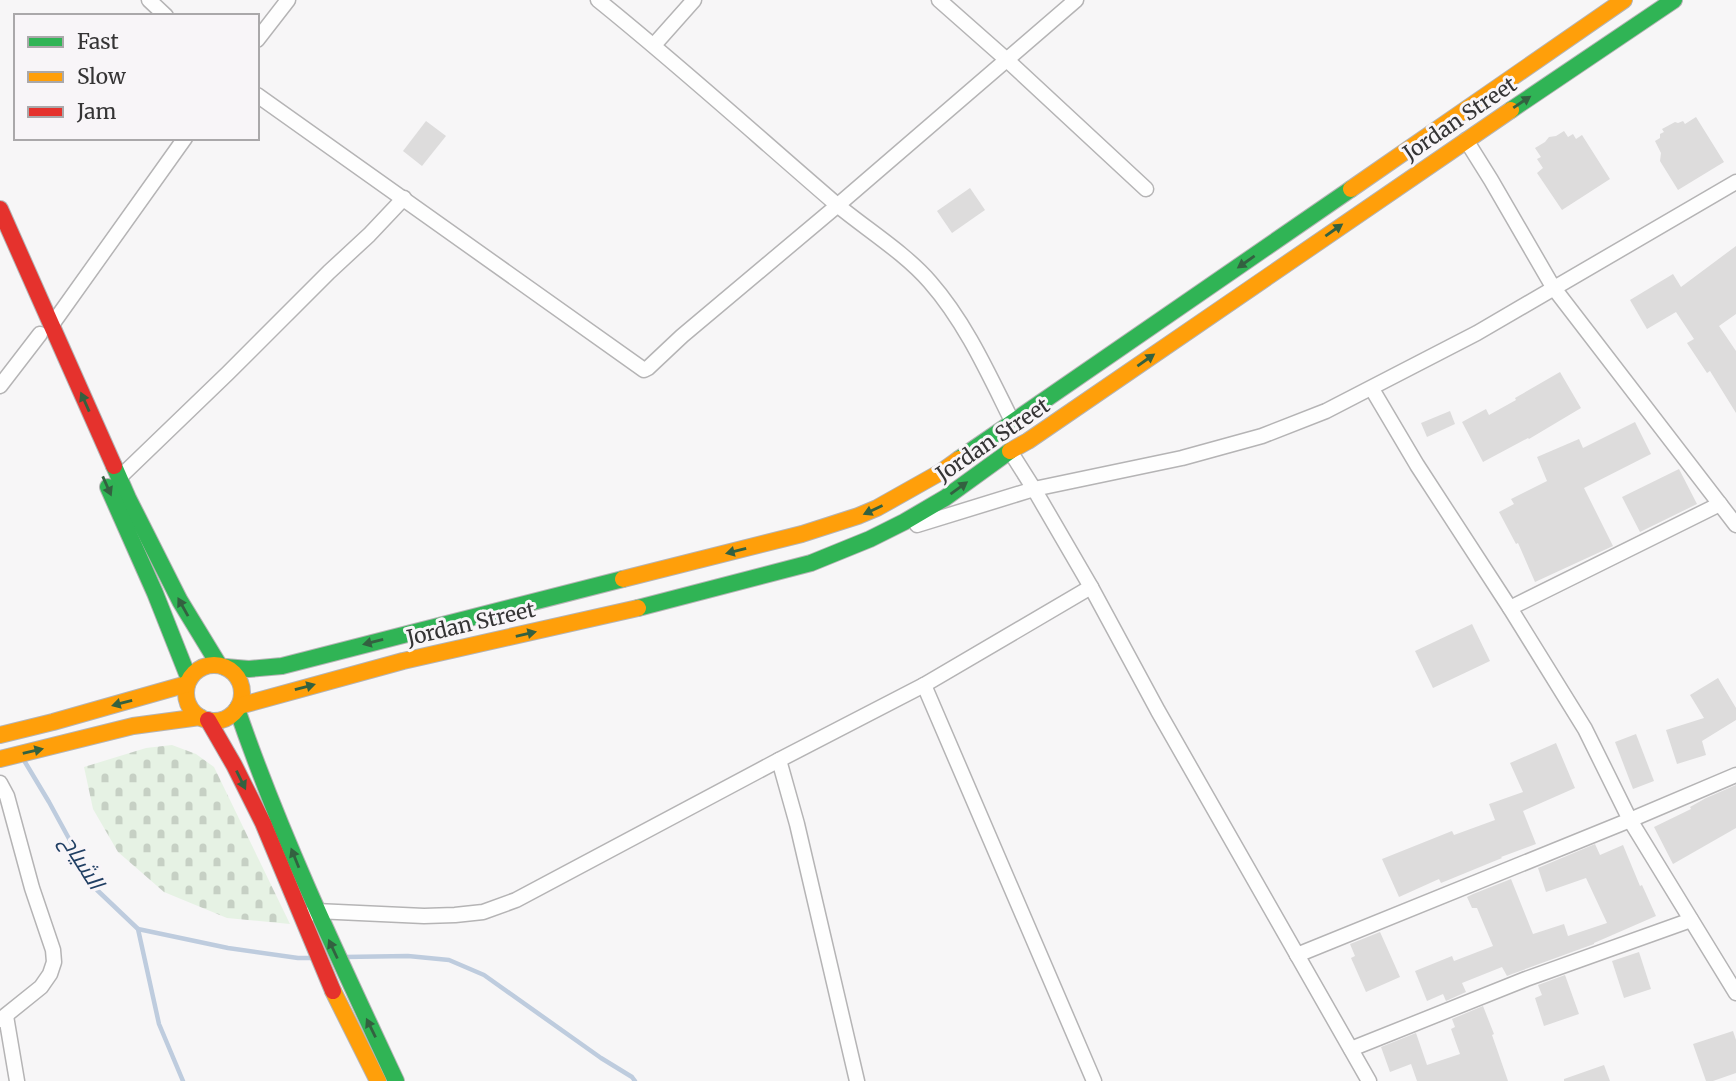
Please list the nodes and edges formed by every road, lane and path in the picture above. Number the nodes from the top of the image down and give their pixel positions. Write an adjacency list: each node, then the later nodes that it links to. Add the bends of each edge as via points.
1 (149, 0): 9 (street)
2 (288, 0): 10 (street)
3 (598, 0): 11 (street)
4 (694, 0): 11 (street)
5 (939, 0): 12 (street)
6 (1076, 0): 12 (street)
7 (1624, 0): 26 (main road, Jordan Street, one-way to 26)
8 (1674, 0): 15 (main road, Jordan Street, one-way to 8)
9 (164, 14)
10 (259, 37)
11 (654, 45): 19 (street)
12 (1007, 61): 17 (street); 19 (street)
13 (259, 96): 18 (street)
14 (184, 140): 23 (street)
15 (1466, 140): 22 (street); 27 (main road, Jordan Street, one-way to 15)
16 (1736, 182): 22 (street)
17 (1146, 189)
18 (404, 198): 19 (street, via 644,370); 28 (street)
19 (838, 205): 26 (street, via 929,280 956,316)
20 (0, 209): 23 (main road)
21 (0, 245): 23 (main road)
22 (1553, 287): 25 (street); 30 (street)
23 (46, 330): 24 (street); 28 (main road, one-way to 23); 38 (main road, one-way to 38)
24 (0, 386)
25 (1371, 388): 29 (street, via 1262,436); 36 (street)
26 (1013, 423): 32 (main road, Jordan Street, one-way to 32, via 894,499)
27 (1010, 451): 29 (street); 33 (main road, Jordan Street, one-way to 27, via 945,498)
28 (119, 478): 37 (main road, one-way to 28, via 180,601)
29 (1034, 489): 33 (street); 35 (street)
30 (1720, 504): 31 (street); 36 (street)
31 (1736, 525)
32 (802, 534): 34 (main road); 37 (main road, Jordan Street, one-way to 37, via 282,666)
33 (870, 539): 34 (main road, Jordan Street)
34 (811, 563): 40 (main road, Jordan Street, one-way to 34, via 403,661 671,601)
35 (1091, 587): 39 (street); 50 (street)
36 (1510, 608): 47 (street, via 1585,729)
37 (222, 666): 38 (main road, via 199,669); 40 (main road, via 239,679 242,697)
38 (188, 681): 41 (main road, via 186,699); 42 (main road, one-way to 42)
39 (924, 685): 44 (street); 58 (street)
40 (238, 708): 41 (main road, via 224,719); 48 (main road, one-way to 40)
41 (204, 719): 43 (main road, one-way to 41, via 133,726); 48 (main road, one-way to 48, via 234,765)
42 (0, 735)
43 (0, 759)
44 (779, 760): 48 (street, via 516,900 483,912); 57 (street)
45 (1736, 775): 47 (street)
46 (0, 783): 52 (street, via 54,962 41,987)
47 (1630, 820): 49 (street); 50 (street)
48 (311, 919): 55 (main road, via 327,979); 56 (main road, one-way to 48, via 346,976)
49 (1691, 919): 51 (street); 53 (street)
50 (1297, 955): 53 (street)
51 (1736, 993)
52 (3, 1018): 54 (street)
53 (1351, 1049): 59 (street)
54 (17, 1081)
55 (378, 1081)
56 (396, 1081)
57 (857, 1081)
58 (1094, 1081)
59 (1369, 1081)

